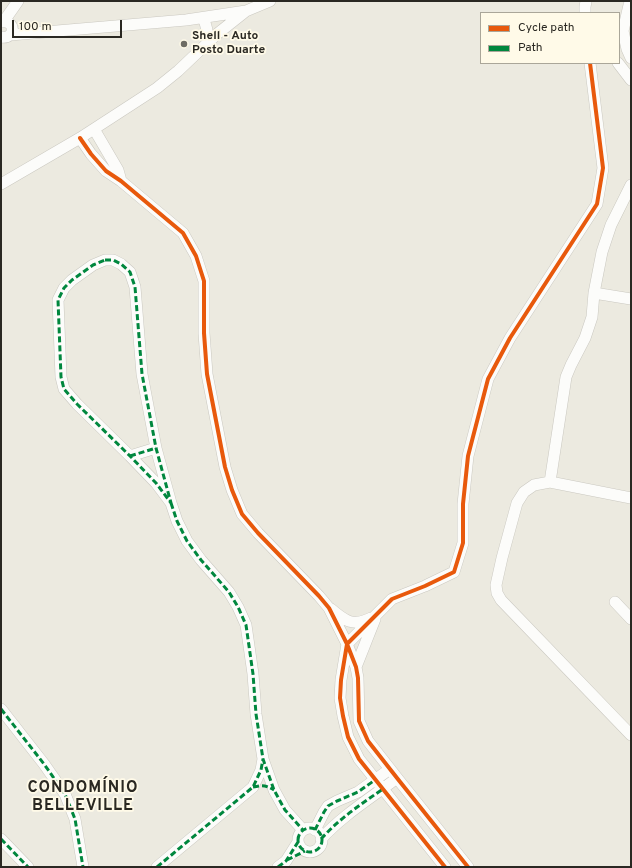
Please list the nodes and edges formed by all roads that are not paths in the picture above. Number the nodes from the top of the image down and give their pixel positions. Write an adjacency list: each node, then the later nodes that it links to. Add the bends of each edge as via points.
1 (18, 1): 8 (street)
2 (270, 1): 5 (street)
3 (586, 1): 6 (street)
4 (631, 1): 11 (street, via 623,31)
5 (246, 10): 7 (street); 10 (street)
6 (585, 12)
7 (203, 18): 9 (street); 10 (street)
8 (2, 21): 9 (street, via 8,22 13,29)
9 (6, 36)
10 (208, 42): 15 (street, via 157,88)
11 (631, 58)
12 (590, 64): 29 (street, via 603,168 597,204 510,338 488,379 468,456 463,504 463,542 454,572 392,599)
13 (619, 64): 14 (street)
14 (631, 80)
15 (94, 129): 16 (street); 17 (street, via 118,170)
16 (80, 138): 17 (street, via 98,163); 18 (street)
17 (121, 181): 28 (street, via 183,233 196,256 204,281 207,374 225,467 242,514)
18 (1, 184)
19 (631, 186): 20 (street, via 611,225 602,252)
20 (594, 293): 21 (street); 24 (street, via 592,317 566,377)
21 (631, 299)
22 (156, 448): 23 (street); 23 (street, via 142,374 135,287 130,272 113,260 105,260 72,280 58,300 61,377 64,389 77,404); 26 (street)
23 (130, 456): 26 (street)
24 (550, 482): 25 (street); 34 (street, via 534,485 524,492 517,503 502,558 496,585 497,592 501,600)
25 (631, 498)
26 (171, 503): 35 (street, via 186,541 229,592 246,625)
27 (615, 602): 30 (street)
28 (329, 608): 29 (street, via 338,616 354,623 363,622); 31 (street)
29 (376, 614): 31 (street); 32 (street)
30 (631, 619)
31 (347, 644): 32 (street); 37 (street, via 341,680 342,716 348,737 359,759)
32 (356, 667): 36 (street, via 359,721 368,741)
33 (1, 709): 48 (street, via 65,794 75,819)
34 (631, 735)
35 (263, 759): 38 (street); 40 (street)
36 (393, 774): 37 (street); 39 (street); 51 (street)
37 (375, 780): 39 (street); 42 (street, via 358,792 328,806)
38 (253, 787): 40 (street, via 263,785); 49 (street)
39 (382, 789): 42 (street, via 333,827); 50 (street)
40 (274, 790): 41 (street, via 285,810)
41 (303, 830): 42 (street, via 311,829); 44 (street)
42 (318, 835): 45 (street, via 317,850)
43 (1, 839): 47 (street)
44 (298, 842): 45 (street); 46 (street)
45 (306, 851): 46 (street)
46 (282, 864)
47 (28, 867)
48 (83, 867)
49 (157, 867)
50 (445, 867)
51 (468, 867)

